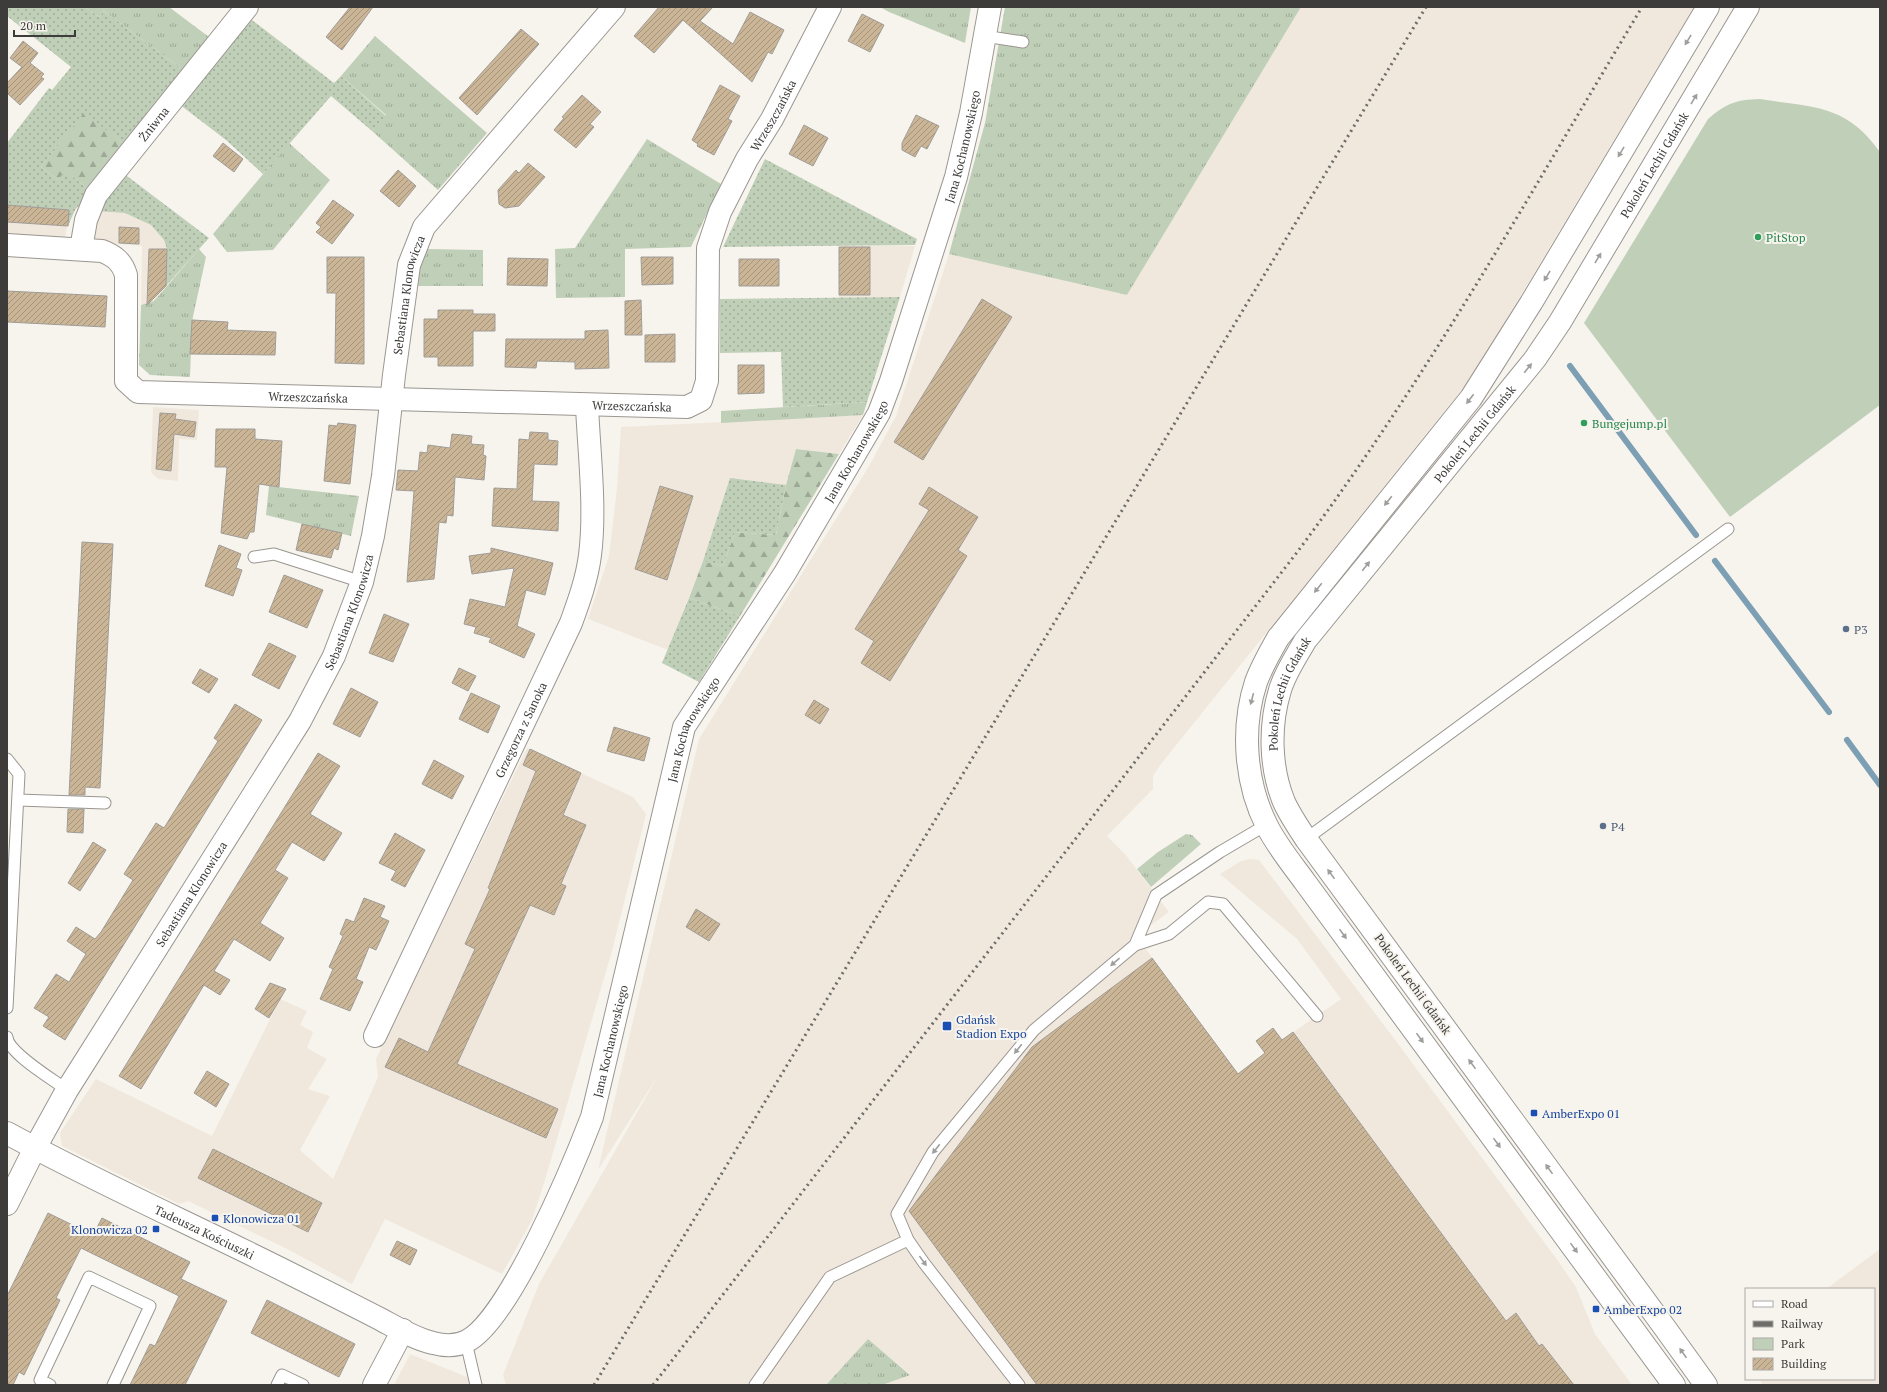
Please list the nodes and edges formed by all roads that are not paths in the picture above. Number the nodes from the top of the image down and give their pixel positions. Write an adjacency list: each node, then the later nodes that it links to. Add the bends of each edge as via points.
1 (247, 7): 11 (street, Żniwna, via 96,195 86,220)
2 (614, 7): 14 (street, Sebastiana Klonowicza, via 424,227 409,265)
3 (830, 7): 15 (street, Wrzeszczańska, via 720,212 708,248 707,381 701,400 687,407)
4 (990, 7): 8 (street, Jana Kochanowskiego)
5 (1708, 7): 12 (street, Pokoleń Lechii Gdańsk, one-way to 12)
6 (1711, 7): 7 (street)
7 (1744, 15): 13 (street, Pokoleń Lechii Gdańsk, one-way to 7)
8 (984, 36): 9 (lane); 38 (street, Jana Kochanowskiego, via 971,113 956,177 903,348 879,413 785,573 684,727 592,1117 576,1160 516,1280 492,1318)
9 (1023, 42)
10 (7, 245): 11 (street)
11 (81, 249): 14 (street, Wrzeszczańska, via 110,254 123,266 126,275 126,381 138,392)
12 (1531, 303): 13 (street); 22 (street, Pokoleń Lechii Gdańsk, one-way to 22, via 1471,398 1278,638 1266,659 1256,682 1248,727 1250,780)
13 (1560, 322): 23 (street, Pokoleń Lechii Gdańsk, one-way to 13, via 1284,802 1278,785 1272,746 1280,690 1292,663 1305,641 1535,360)
14 (391, 398): 15 (street, Wrzeszczańska); 18 (street, Sebastiana Klonowicza, via 383,476)
15 (587, 406): 28 (street, Grzegorza z Sanoka, via 592,526 590,556 585,581 571,623)
16 (1728, 529): 23 (lane)
17 (254, 557): 18 (lane, via 274,554)
18 (362, 582): 30 (street, Sebastiana Klonowicza, via 334,656 300,721)
19 (7, 759): 20 (lane, via 19,774)
20 (18, 800): 21 (lane); 26 (lane)
21 (105, 803)
22 (1266, 824): 24 (street, Pokoleń Lechii Gdańsk); 25 (lane, via 1156,895)
23 (1306, 839): 24 (street); 33 (street, Pokoleń Lechii Gdańsk, one-way to 23)
24 (1284, 853): 35 (street, Pokoleń Lechii Gdańsk, one-way to 35)
25 (1135, 945): 27 (lane, via 1169,934 1208,902 1223,904); 36 (lane, one-way to 36, via 1034,1030 933,1152 897,1214)
26 (7, 1008)
27 (1317, 1016)
28 (375, 1036)
29 (7, 1037): 30 (lane, via 7,1042 17,1053)
30 (67, 1090): 32 (street, Sebastiana Klonowicza)
31 (7, 1133): 32 (street, Tadeusza Kościuszki)
32 (35, 1148): 34 (street, Sebastiana Klonowicza); 37 (street, Tadeusza Kościuszki)
33 (1564, 1190): 35 (street); 48 (street, Pokoleń Lechii Gdańsk, one-way to 33)
34 (7, 1204)
35 (1543, 1206): 47 (street, Pokoleń Lechii Gdańsk, one-way to 47)
36 (908, 1240): 45 (lane, via 830,1277); 46 (lane, one-way to 46)
37 (403, 1330): 38 (street, via 432,1343 449,1345); 43 (street)
38 (466, 1342): 44 (lane)
39 (50, 1385): 40 (lane, via 40,1380 89,1277 150,1306)
40 (113, 1385)
41 (277, 1385): 42 (lane, via 282,1375)
42 (303, 1385)
43 (374, 1385)
44 (476, 1385)
45 (755, 1385)
46 (1019, 1385)
47 (1674, 1385)
48 (1706, 1385)

